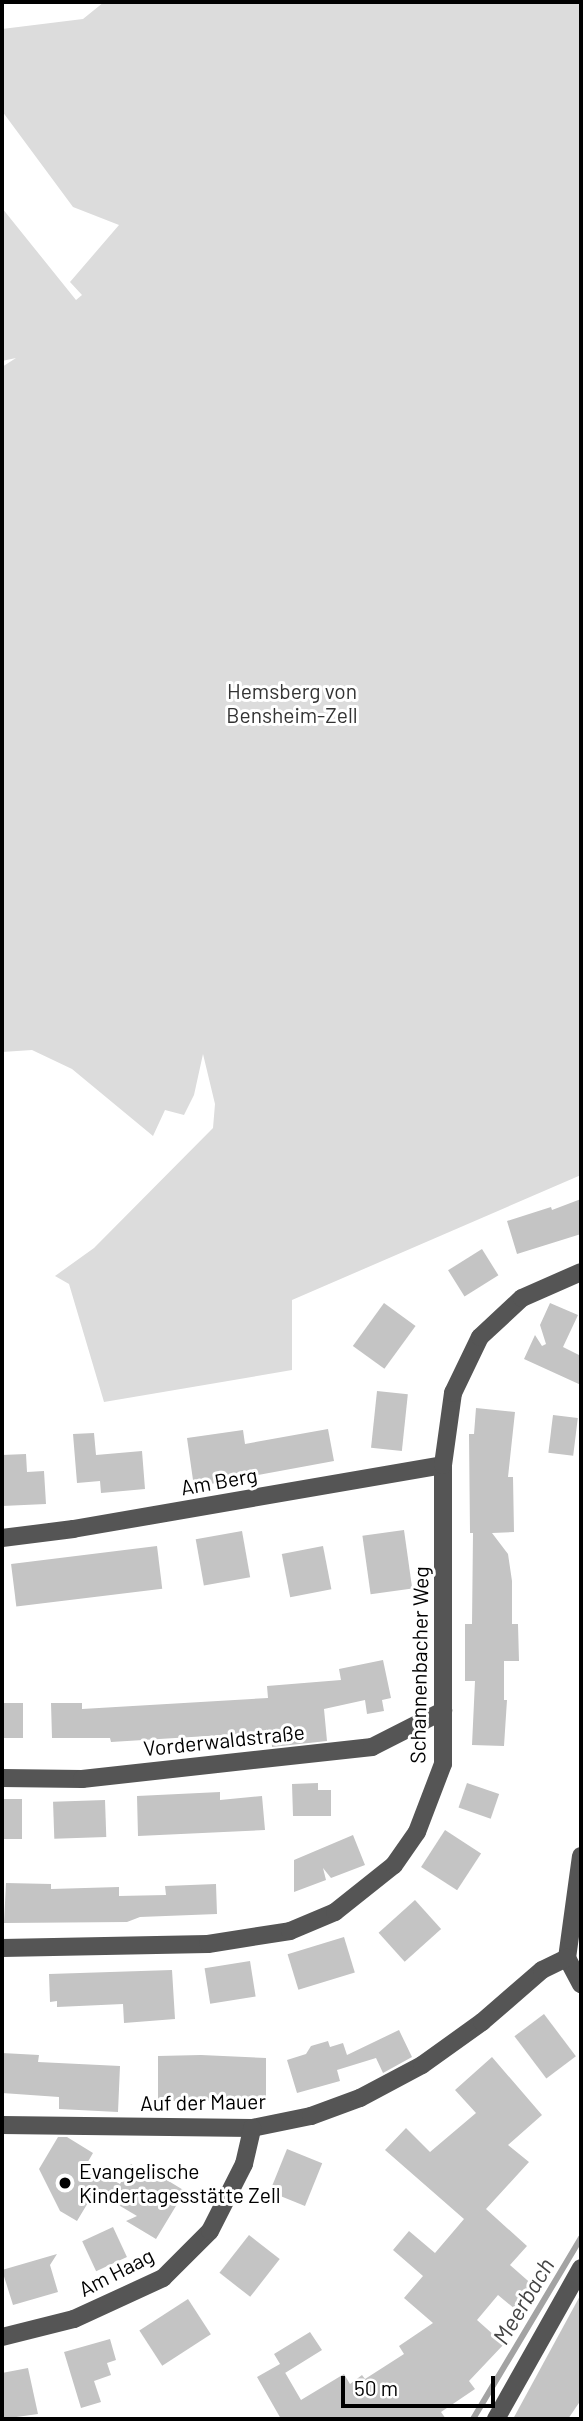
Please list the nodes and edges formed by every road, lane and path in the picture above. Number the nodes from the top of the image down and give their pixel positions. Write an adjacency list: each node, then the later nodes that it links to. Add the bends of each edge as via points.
1 (581, 1272): 2 (street, Schannenbacher Weg, via 522,1298 480,1337 453,1393)
2 (443, 1465): 3 (street, Am Berg, via 74,1530); 4 (street, Schannenbacher Weg)
3 (2, 1538)
4 (443, 1711): 5 (street, Vorderwaldstraße, via 372,1747 82,1779); 7 (street, Schannenbacher Weg, via 443,1764 418,1832 394,1865 335,1912 289,1931 208,1944)
5 (2, 1778)
6 (581, 1856): 8 (street)
7 (2, 1948)
8 (567, 1958): 9 (street); 11 (street, Auf der Mauer, via 542,1970 482,2022 412,2070 336,2107)
9 (581, 1984)
10 (2, 2125): 11 (street, Auf der Mauer)
11 (252, 2128): 13 (street, Am Haag, via 244,2164 210,2231 163,2278 74,2319)
12 (581, 2268): 14 (street)
13 (2, 2337)
14 (496, 2419)

